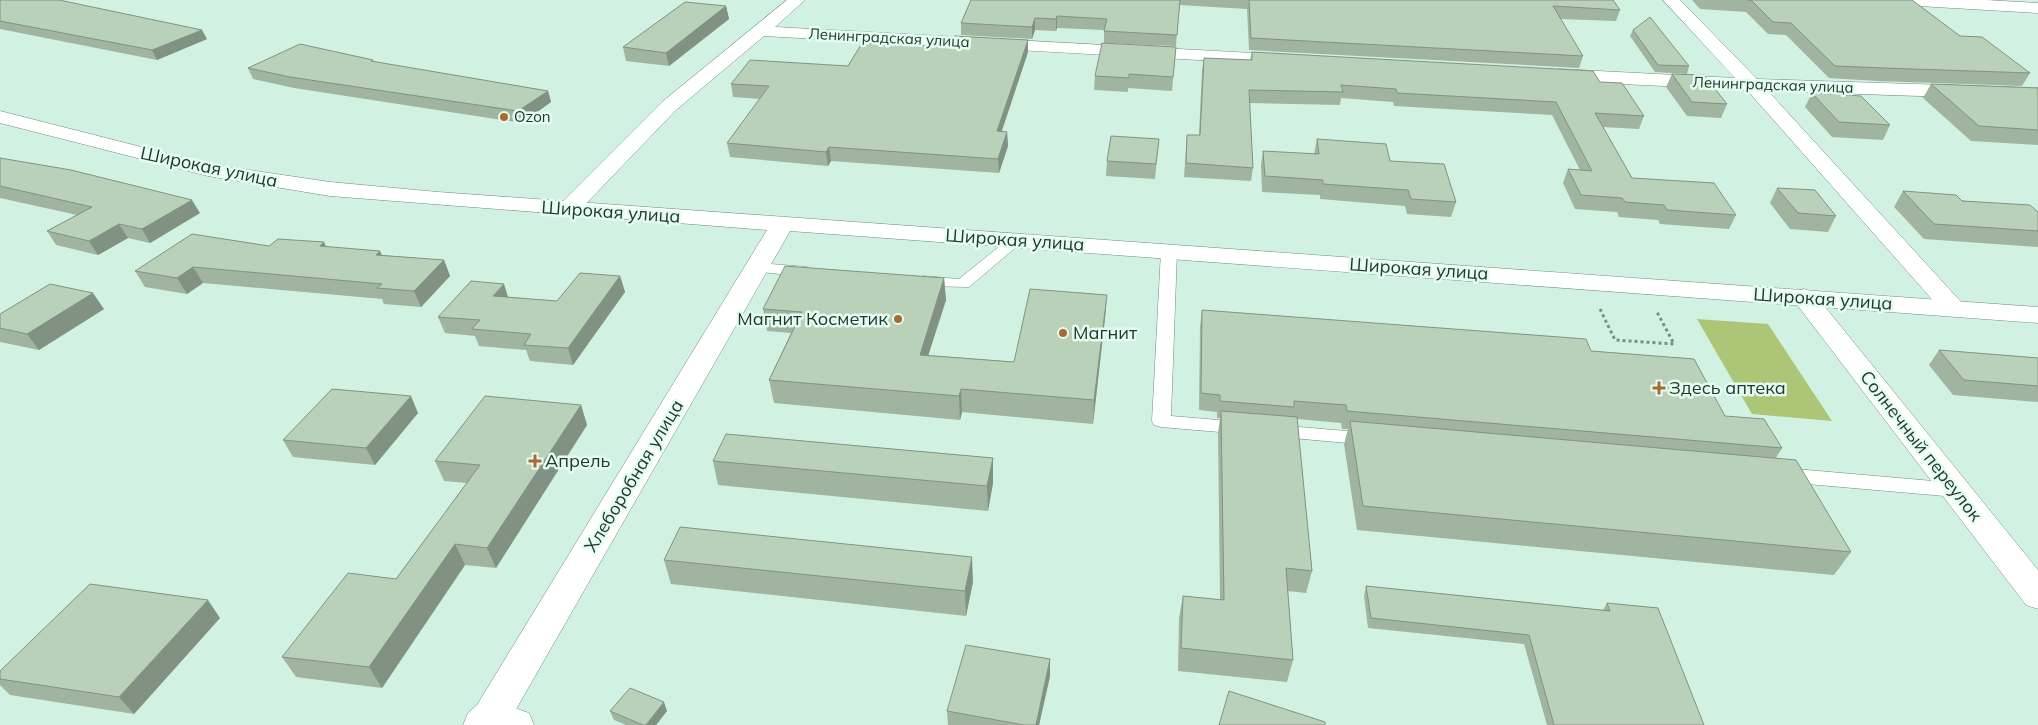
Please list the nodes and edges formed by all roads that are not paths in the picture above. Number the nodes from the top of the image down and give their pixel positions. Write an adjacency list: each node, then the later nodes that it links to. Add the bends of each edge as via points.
1 (797, 0): 5 (street)
2 (1671, 0): 8 (street)
3 (1901, 0): 4 (street)
4 (2038, 8)
5 (758, 31): 6 (street, Ленинградская улица); 11 (street, via 669,106)
6 (1305, 61)
7 (1543, 74): 8 (street, Ленинградская улица)
8 (1752, 86): 9 (street, Ленинградская улица); 19 (street)
9 (2038, 94)
10 (0, 117): 11 (street, Широкая улица, via 208,170 262,180 428,198)
11 (569, 208): 12 (street, Широкая улица)
12 (782, 224): 13 (street, Широкая улица); 15 (street, Хлеборобная улица)
13 (1016, 240): 14 (street, Широкая улица); 17 (lane, via 963,284)
14 (1169, 251): 18 (street, Широкая улица); 21 (lane, via 1161,421)
15 (758, 268): 16 (lane); 25 (street, Хлеборобная улица)
16 (826, 274)
17 (904, 279)
18 (1804, 297): 19 (street, Широкая улица); 23 (street, Солнечный переулок)
19 (1953, 308): 20 (street, Широкая улица)
20 (2038, 315)
21 (1392, 441)
22 (1768, 474): 23 (lane)
23 (1956, 490): 24 (street, Солнечный переулок)
24 (2038, 595)
25 (496, 722)

